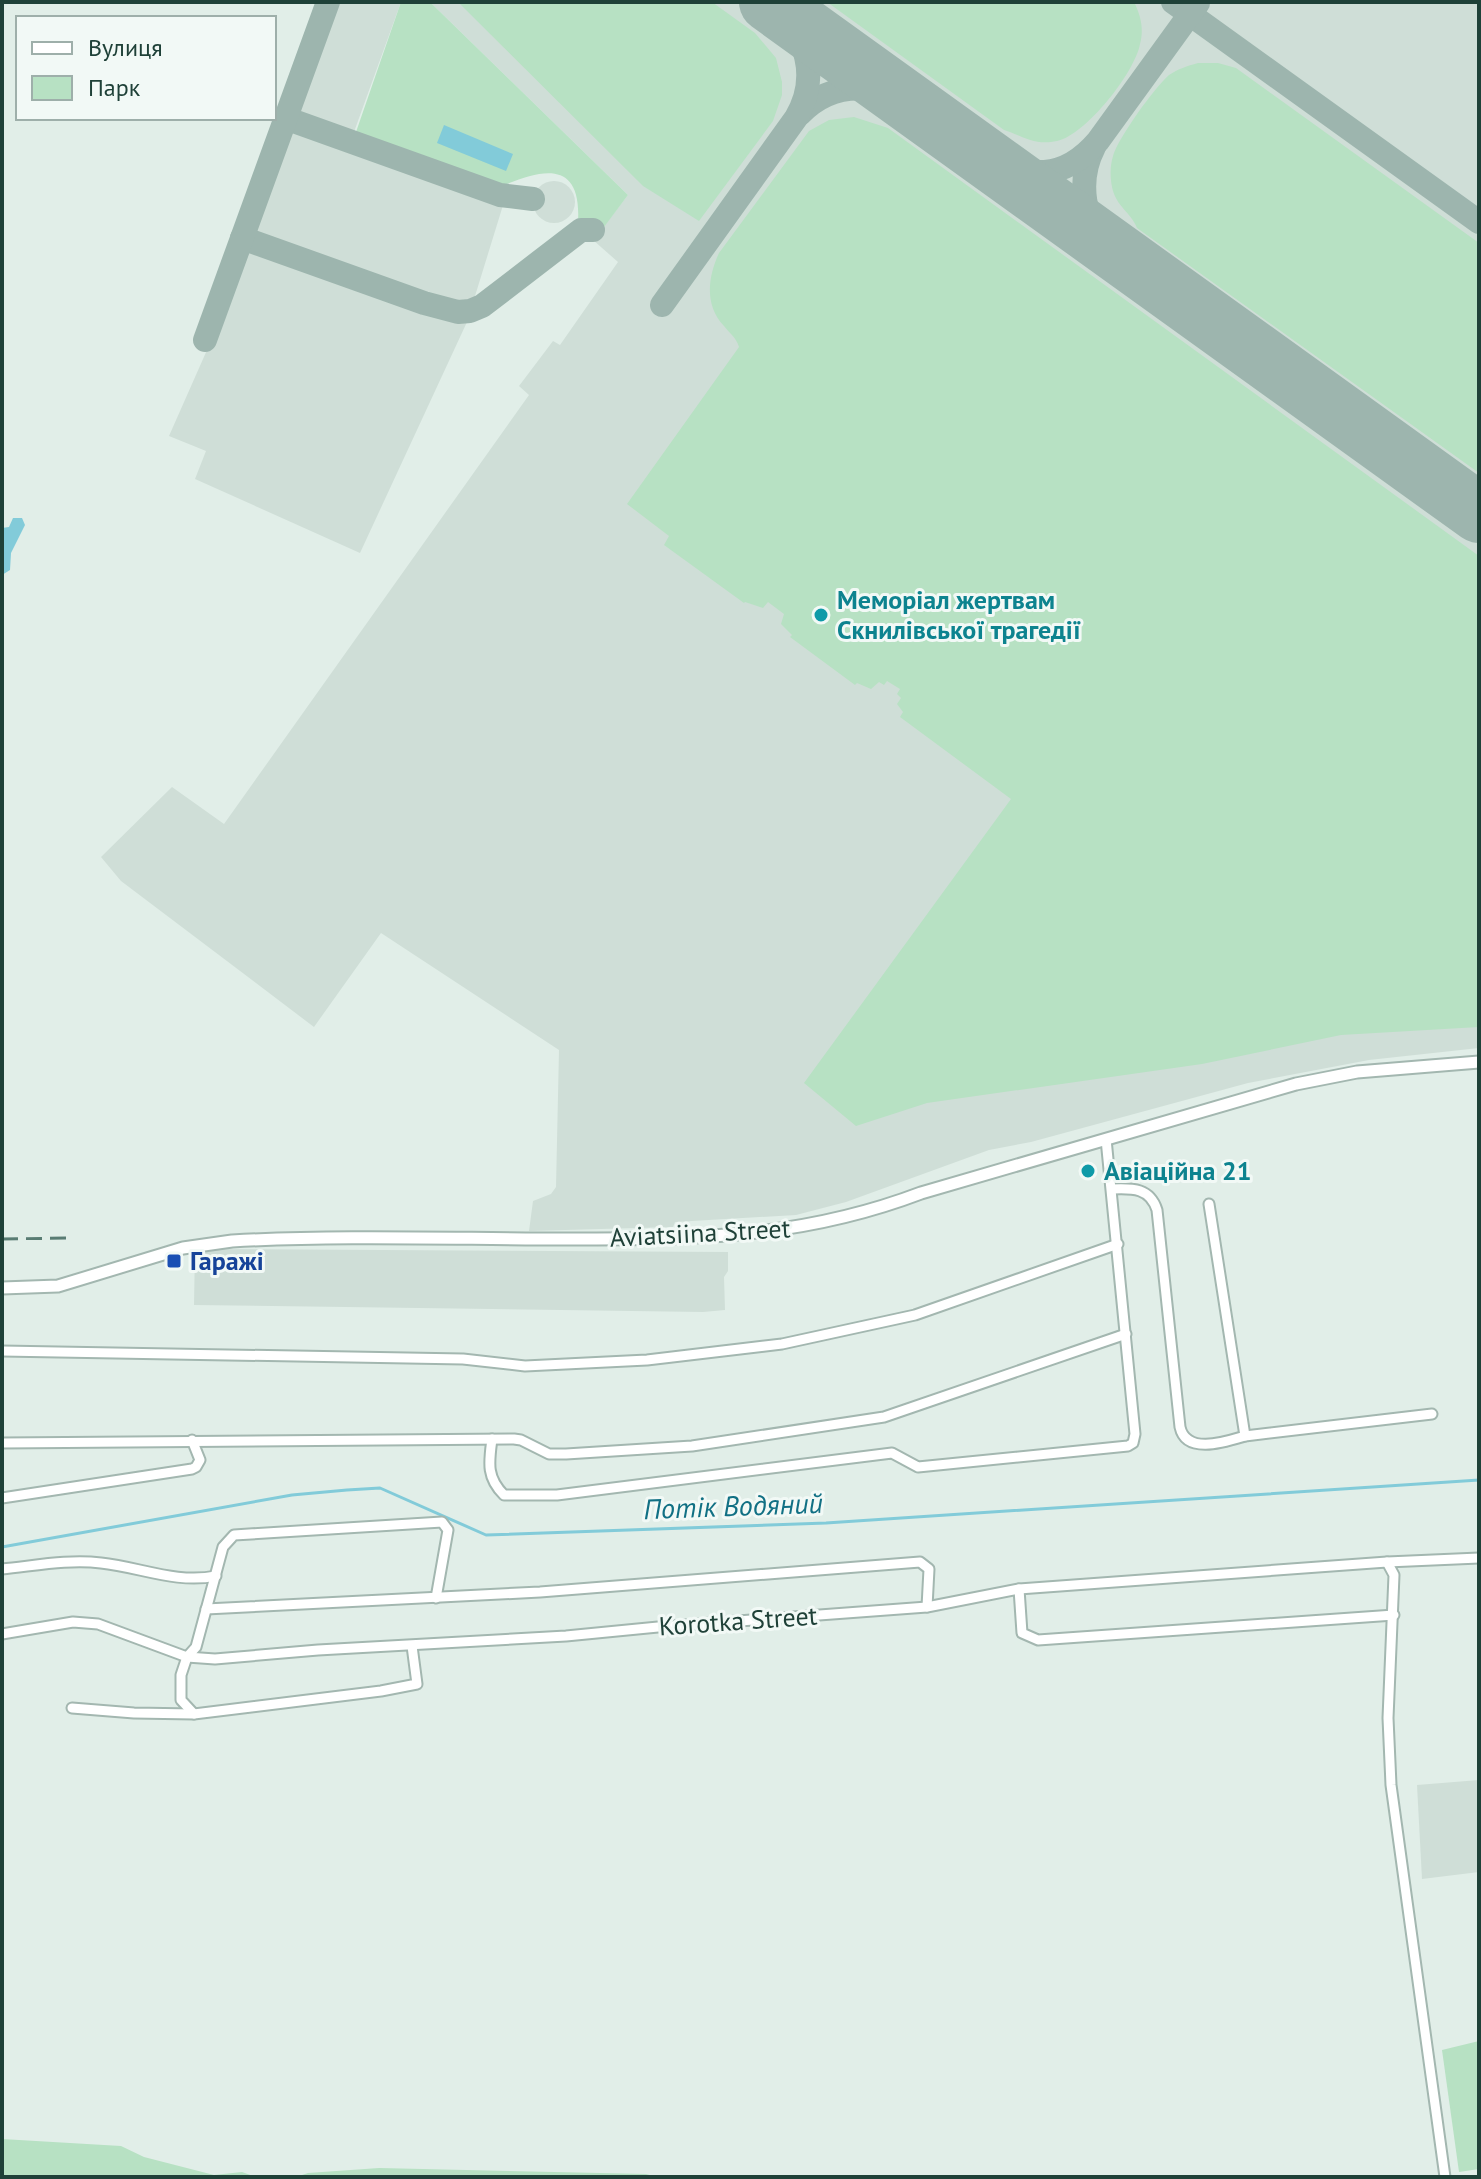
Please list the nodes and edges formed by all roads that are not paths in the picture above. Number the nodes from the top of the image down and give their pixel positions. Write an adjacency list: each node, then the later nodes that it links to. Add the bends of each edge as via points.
1 (1479, 1062): 2 (street, Aviatsiina Street, via 1357,1072 1296,1084)
2 (1106, 1139): 3 (street); 6 (street, Aviatsiina Street, via 854,1216 759,1234 272,1238 183,1248 58,1286)
3 (1112, 1189): 5 (street); 10 (street, via 1135,1188 1149,1195 1157,1210 1182,1435 1194,1444)
4 (1209, 1204): 10 (street)
5 (1118, 1244): 7 (street); 8 (street, via 915,1315 715,1354 525,1366 463,1359)
6 (2, 1288)
7 (1126, 1334): 11 (street, via 884,1417 692,1446 566,1454 549,1454 521,1440); 11 (street, via 1135,1434 1128,1446 918,1467 892,1453 531,1496 504,1495 494,1484 488,1471)
8 (2, 1351)
9 (1432, 1414): 10 (street)
10 (1245, 1436)
11 (492, 1439): 12 (street)
12 (192, 1440): 13 (street); 14 (street, via 200,1460 192,1469)
13 (2, 1443)
14 (2, 1498)
15 (1479, 1558): 16 (street, Korotka Street)
16 (1387, 1562): 19 (street, Korotka Street); 23 (street, via 1394,1575)
17 (2, 1569): 18 (street, via 86,1562 182,1580)
18 (216, 1576): 20 (street, via 223,1547 234,1535 439,1522 448,1530); 22 (street)
19 (1019, 1589): 21 (street, Korotka Street); 23 (street, via 1022,1633 1038,1640)
20 (436, 1598): 21 (street, via 920,1562 929,1569); 22 (street)
21 (927, 1607): 25 (street, Korotka Street)
22 (206, 1609): 26 (street, via 194,1651)
23 (1394, 1615): 29 (street, via 1388,1718 1391,1785)
24 (2, 1634): 26 (street, Korotka Street, via 73,1622 98,1624)
25 (412, 1646): 26 (street, Korotka Street); 28 (street, via 415,1684)
26 (187, 1657): 28 (street, via 179,1690)
27 (72, 1708): 28 (street)
28 (194, 1714)
29 (1445, 2177)

